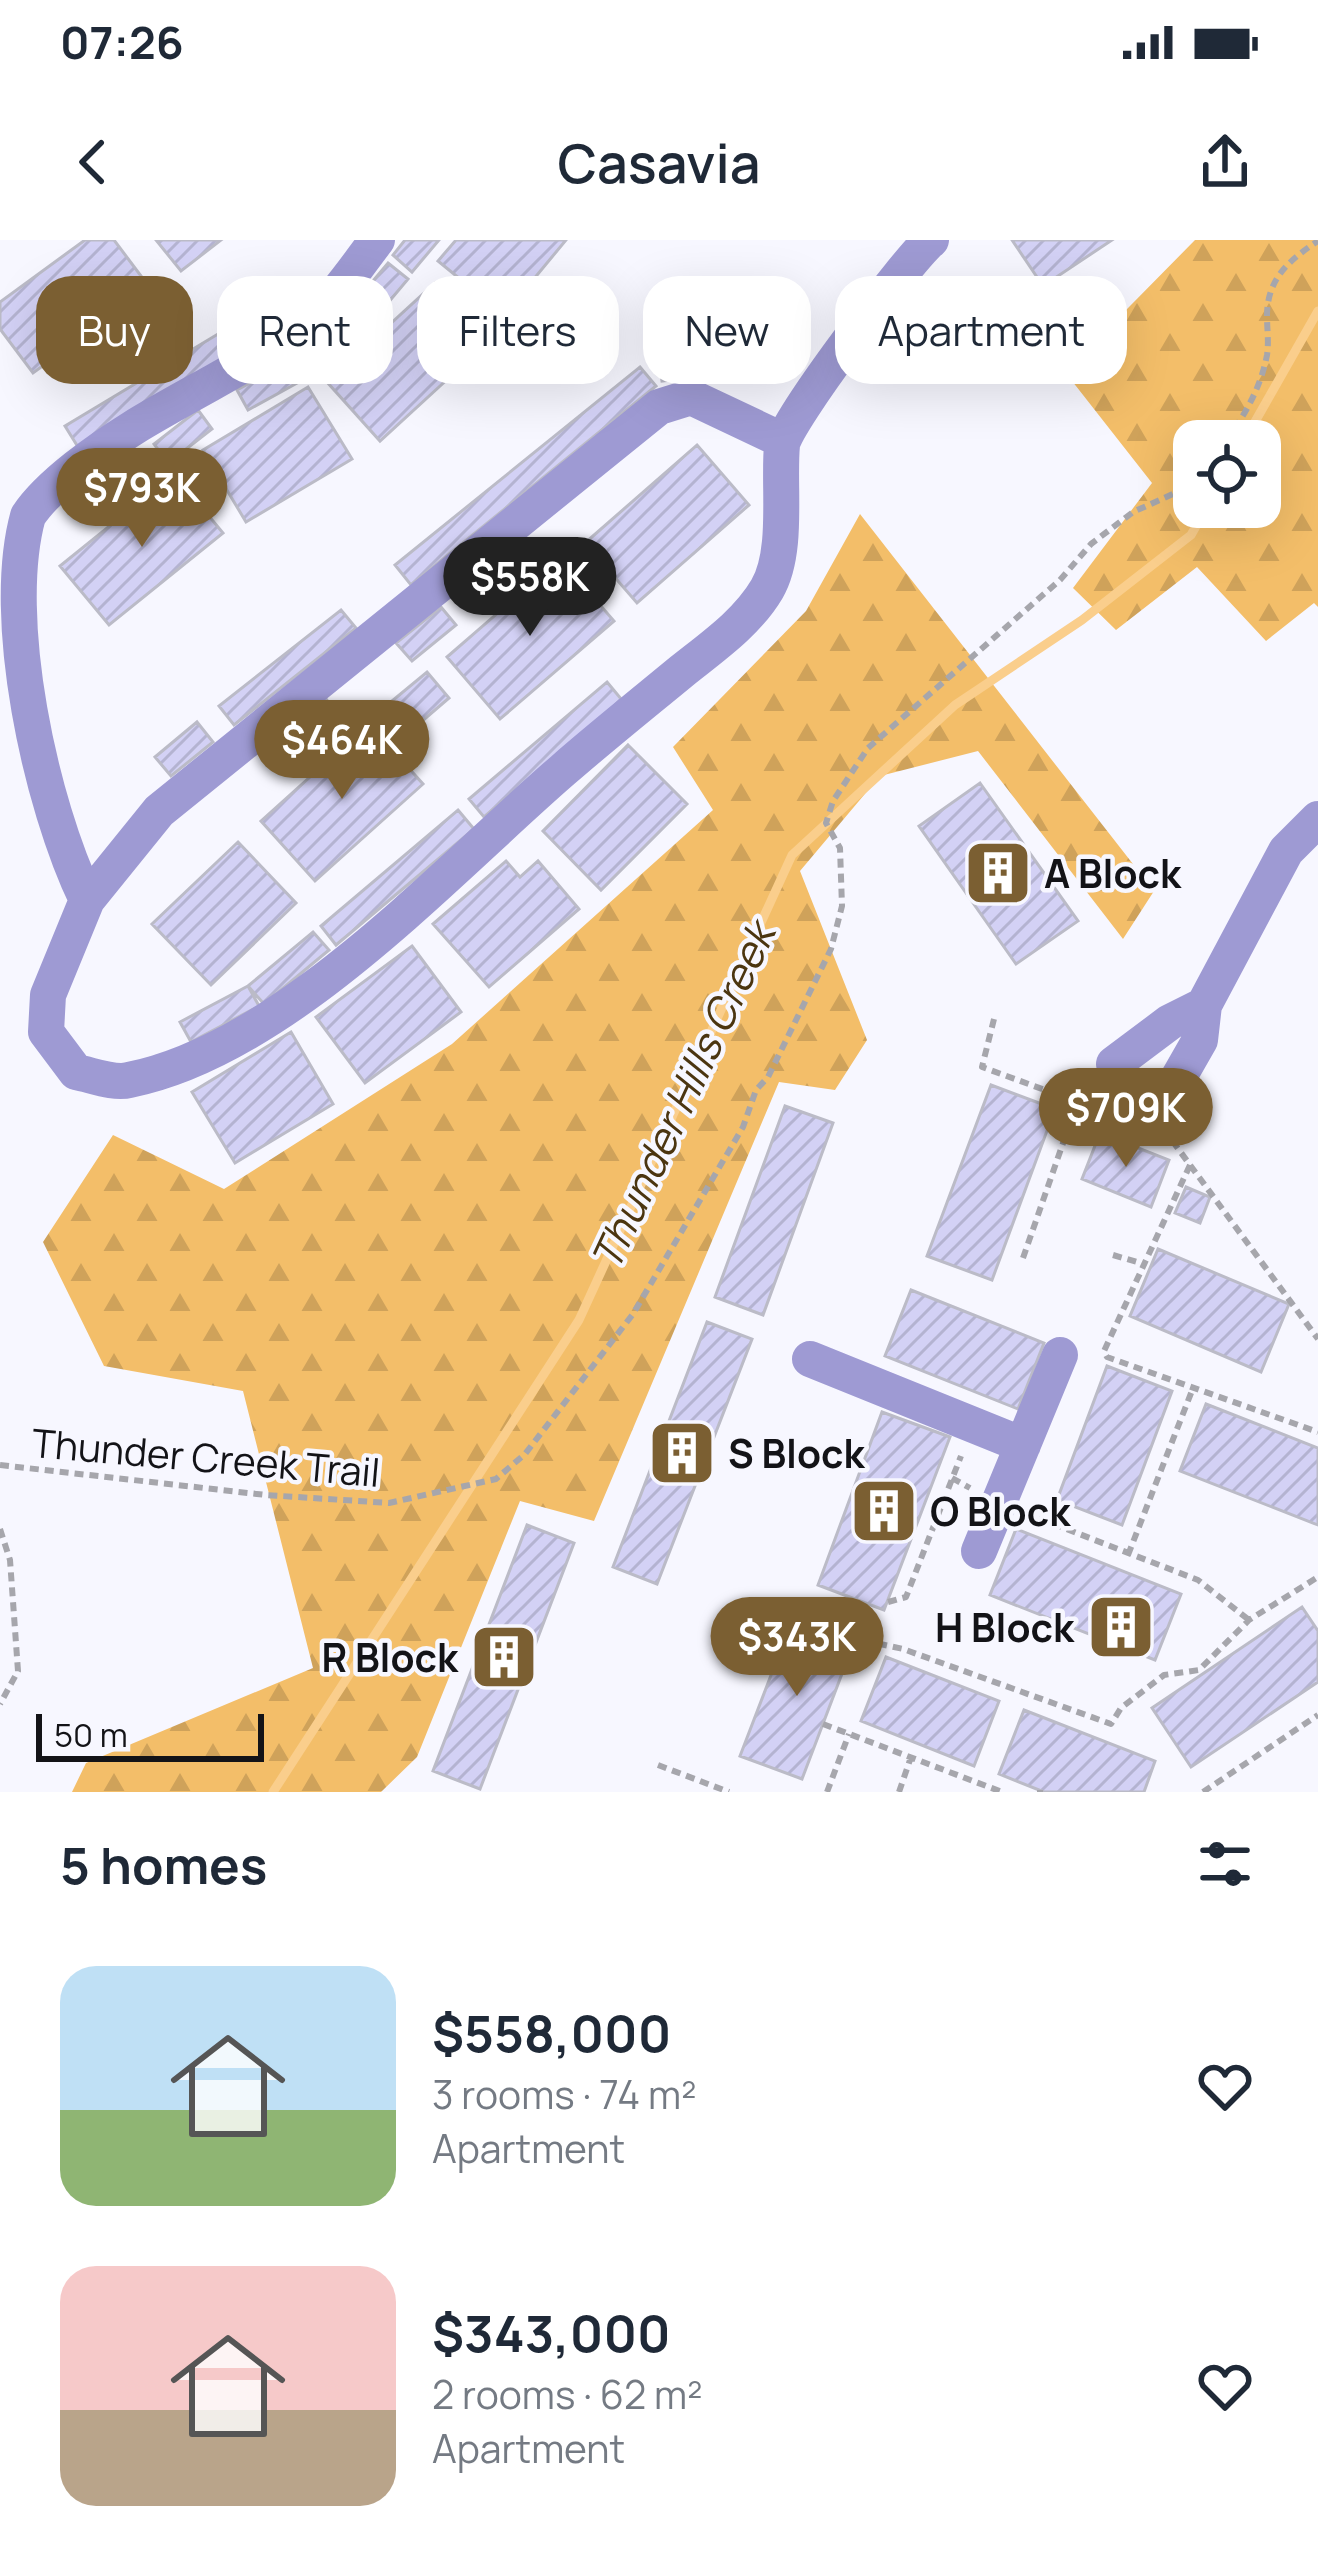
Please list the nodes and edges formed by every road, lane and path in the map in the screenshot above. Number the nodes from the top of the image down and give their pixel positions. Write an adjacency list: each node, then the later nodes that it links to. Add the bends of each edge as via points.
1 (377, 240): 8 (street, via 294,332 127,431 28,515 9,563 7,672 43,805)
2 (931, 240): 5 (street, via 890,283)
3 (1318, 241): 4 (path, via 1277,273 1268,352)
4 (1240, 420)
5 (782, 440): 8 (street, via 691,398 659,407 159,811); 8 (street, via 784,511 769,586 735,628 297,1001 184,1063 124,1082 76,1072 46,1032 48,995)
6 (1173, 494): 25 (path, Thunder Creek Trail, via 1090,544 1060,580 868,748 826,823 840,848 842,906 831,949 743,1127 622,1329 525,1454 496,1479 388,1503)
7 (1318, 818): 9 (street, via 1286,851)
8 (87, 900)
9 (1204, 1005): 11 (street); 12 (street, via 1200,1040)
10 (994, 1019): 13 (path, via 982,1067)
11 (1114, 1064)
12 (1172, 1089)
13 (1077, 1102): 14 (path, via 1168,1135); 16 (path)
14 (1190, 1165): 17 (path); 18 (path)
15 (1113, 1255): 17 (path)
16 (1023, 1258)
17 (1144, 1264): 21 (path, via 1107,1358)
18 (1318, 1339)
19 (1060, 1355): 24 (street)
20 (810, 1359): 22 (street)
21 (1193, 1388): 23 (path); 30 (path)
22 (973, 1425): 24 (street); 26 (path)
23 (1318, 1432)
24 (1023, 1445): 27 (street)
25 (0, 1465)
26 (952, 1478): 27 (path); 32 (path, via 906,1597)
27 (999, 1503): 29 (street); 30 (path)
28 (0, 1529): 35 (path, via 10,1560 18,1671)
29 (979, 1551)
30 (1128, 1555): 34 (path, via 1198,1580)
31 (1318, 1577): 34 (path)
32 (888, 1602)
33 (871, 1613): 34 (path, via 862,1640 1111,1724 1164,1676 1199,1670)
34 (1249, 1620)
35 (0, 1705)
36 (1318, 1715): 45 (path)
37 (823, 1724): 38 (path)
38 (849, 1734): 39 (path); 42 (path)
39 (911, 1757): 43 (path); 44 (path)
40 (658, 1765): 41 (path)
41 (729, 1792)
42 (827, 1792)
43 (899, 1792)
44 (1002, 1792)
45 (1203, 1792)

